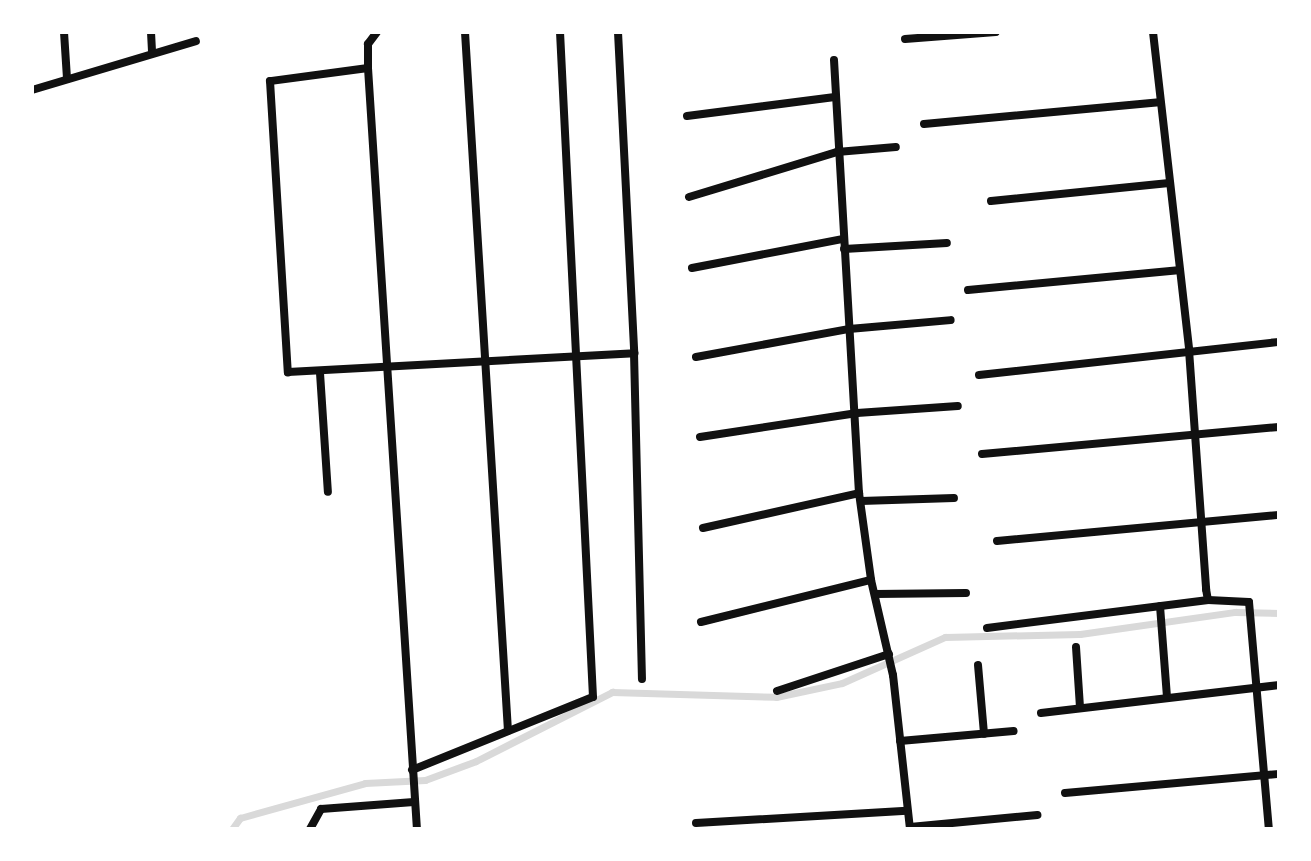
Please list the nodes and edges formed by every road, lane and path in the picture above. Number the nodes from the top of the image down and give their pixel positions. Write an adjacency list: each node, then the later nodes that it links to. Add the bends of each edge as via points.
1 (64, 32): 14 (street)
2 (151, 32): 11 (street)
3 (377, 32): 13 (street, via 368,44)
4 (465, 32): 37 (street)
5 (560, 32): 35 (street)
6 (618, 32): 34 (street)
7 (996, 32): 9 (street)
8 (1153, 32): 17 (street)
9 (905, 39)
10 (196, 41): 11 (street)
11 (152, 53): 14 (street)
12 (834, 60): 16 (street)
13 (368, 68): 38 (street); 39 (street, via 277,76 270,83 287,369)
14 (67, 79): 15 (street)
15 (32, 90)
16 (835, 97): 18 (street); 21 (street)
17 (1159, 102): 19 (street); 22 (street)
18 (687, 116)
19 (924, 124)
20 (896, 147): 21 (street)
21 (837, 152): 23 (street); 26 (street)
22 (1169, 183): 24 (street); 28 (street)
23 (689, 197)
24 (991, 201)
25 (947, 243): 26 (street)
26 (843, 244): 27 (street); 31 (street)
27 (692, 268)
28 (1178, 270): 29 (street); 33 (street)
29 (968, 290)
30 (951, 320): 31 (street)
31 (849, 329): 36 (street); 42 (street)
32 (1279, 342): 33 (street)
33 (1189, 350): 40 (street); 44 (street)
34 (634, 353): 35 (street); 64 (street)
35 (577, 357): 37 (street); 71 (street, via 593,697)
36 (696, 357)
37 (483, 362): 38 (street); 71 (street)
38 (386, 367): 39 (street); 75 (street)
39 (320, 373): 47 (street)
40 (979, 375)
41 (958, 406): 42 (street)
42 (857, 413): 45 (street); 48 (street)
43 (1279, 427): 44 (street)
44 (1194, 434): 46 (street); 51 (street)
45 (700, 437)
46 (982, 454)
47 (328, 492)
48 (860, 497): 49 (street); 52 (street); 54 (street)
49 (954, 498)
50 (1279, 515): 51 (street)
51 (1198, 521): 53 (street); 57 (street)
52 (703, 528)
53 (997, 541)
54 (871, 580): 56 (street); 59 (street)
55 (966, 593): 56 (street)
56 (875, 594): 62 (street)
57 (1208, 600): 58 (street); 66 (street, via 1249,602)
58 (1160, 611): 60 (street); 68 (street)
59 (701, 622)
60 (987, 628)
61 (1076, 647): 69 (street)
62 (889, 654): 67 (street); 74 (street)
63 (978, 665): 73 (street)
64 (642, 679)
65 (1279, 685): 66 (street)
66 (1258, 686): 68 (street); 77 (street)
67 (777, 691)
68 (1167, 697): 69 (street)
69 (1080, 707): 70 (street)
70 (1041, 713)
71 (508, 731): 75 (street)
72 (1014, 731): 73 (street)
73 (984, 734): 74 (street)
74 (900, 741): 80 (street)
75 (412, 774): 79 (street)
76 (1279, 774): 77 (street)
77 (1265, 775): 78 (street); 86 (street)
78 (1065, 793)
79 (413, 798): 84 (street, via 321,809); 85 (street)
80 (907, 811): 82 (street); 83 (street)
81 (1037, 815): 83 (street)
82 (696, 823)
83 (910, 828)
84 (310, 829)
85 (417, 829)
86 (1269, 829)

